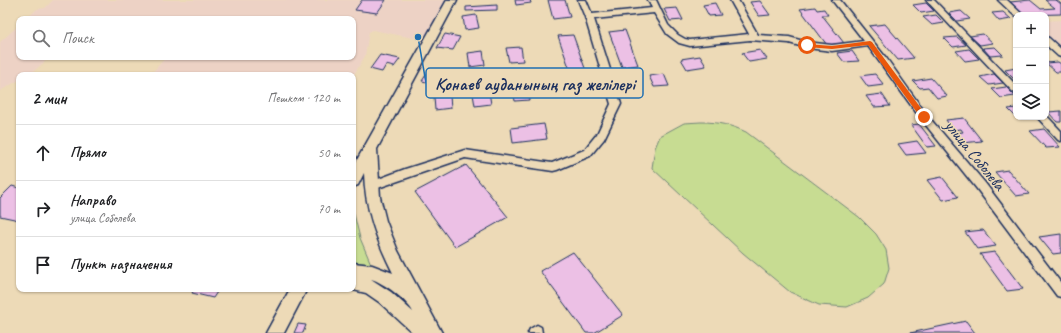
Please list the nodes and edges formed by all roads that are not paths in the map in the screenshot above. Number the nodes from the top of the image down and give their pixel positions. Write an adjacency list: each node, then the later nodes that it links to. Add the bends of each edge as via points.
1 (452, 0): 18 (main road)
2 (582, 0): 10 (street)
3 (652, 0): 8 (street)
4 (734, 0): 11 (street)
5 (836, 0): 12 (street, улица Соболева)
6 (930, 0): 15 (street)
7 (1002, 0): 9 (street)
8 (656, 10): 10 (street); 11 (street, via 670,33 682,42)
9 (1015, 12)
10 (590, 17): 20 (street, via 616,104 600,136 587,153 552,167 465,154)
11 (754, 37): 12 (street, via 832,48)
12 (870, 43): 24 (street, улица Соболева, via 924,117 981,186)
13 (1049, 43): 14 (street)
14 (1061, 54)
15 (1013, 87)
16 (1045, 120): 17 (street)
17 (1061, 137)
18 (370, 148): 19 (main road); 20 (main road)
19 (356, 175)
20 (372, 186): 25 (main road, via 374,204 387,242 400,271)
21 (356, 270): 25 (main road, via 385,275)
22 (356, 284): 27 (main road, via 370,286)
23 (300, 292): 26 (main road)
24 (1061, 292)
25 (421, 306): 28 (main road)
26 (275, 333)
27 (425, 333)
28 (433, 333)

